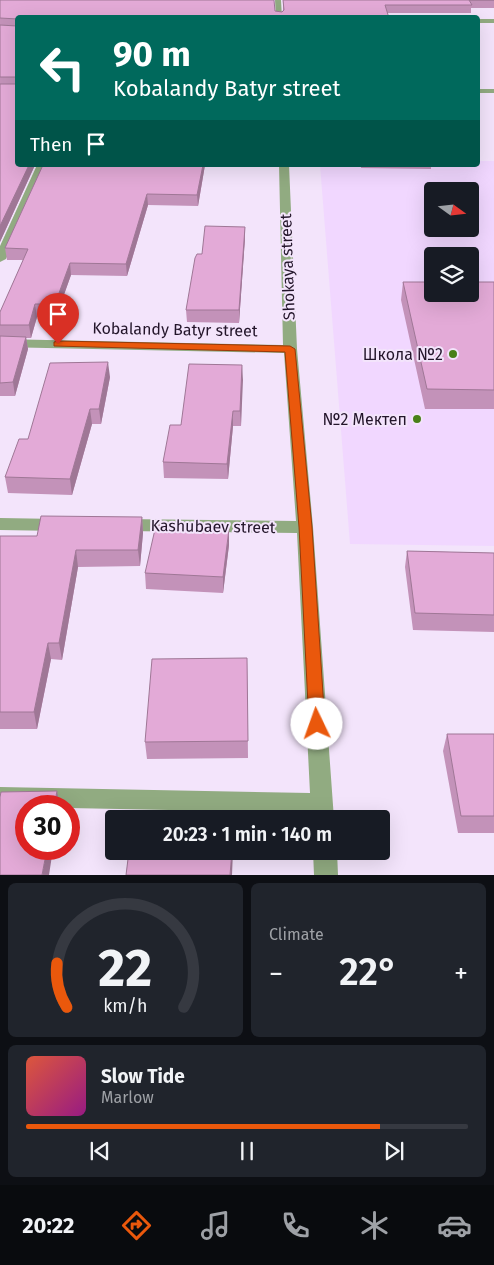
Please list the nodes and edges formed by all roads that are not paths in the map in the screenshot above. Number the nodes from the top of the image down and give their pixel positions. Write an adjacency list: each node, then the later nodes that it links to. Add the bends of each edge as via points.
1 (278, 0): 2 (street)
2 (279, 15)
3 (480, 21): 4 (street)
4 (494, 21)
5 (480, 91): 6 (street)
6 (494, 91)
7 (41, 167): 9 (street)
8 (284, 167): 11 (street, Shokaya street)
9 (0, 259)
10 (0, 343): 11 (street, Kobalandy Batyr street)
11 (290, 349): 15 (street, Shokaya street)
12 (0, 524): 13 (street)
13 (79, 525)
14 (108, 525): 15 (street, Kashubaev street)
15 (305, 527): 18 (street, Shokaya street)
16 (0, 797): 17 (street)
17 (299, 810)
18 (322, 810)
19 (325, 860): 20 (street)
20 (326, 875)

